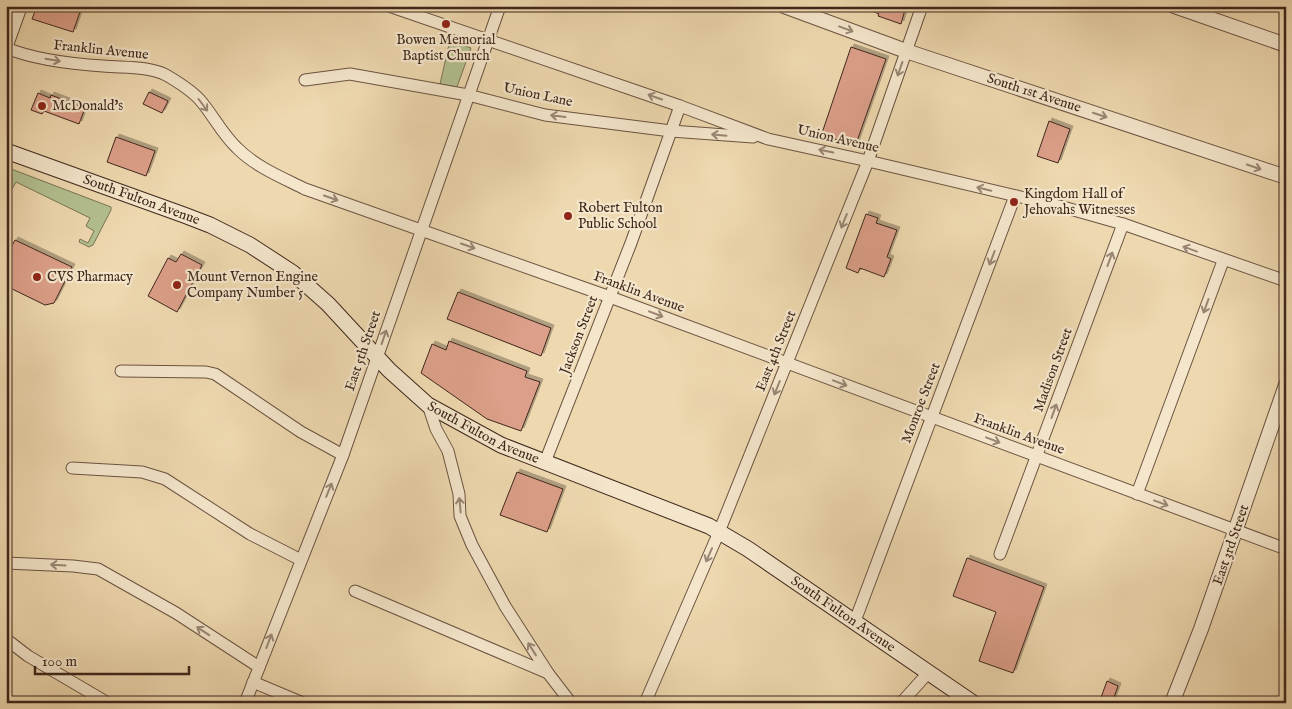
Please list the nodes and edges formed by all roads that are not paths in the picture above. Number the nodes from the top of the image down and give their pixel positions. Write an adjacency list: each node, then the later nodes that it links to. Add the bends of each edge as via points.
1 (20, 6): 9 (street)
2 (390, 6): 7 (street, Union Avenue)
3 (500, 6): 7 (street, East 5th Street)
4 (784, 6): 10 (street, South 1st Avenue, one-way to 10)
5 (922, 6): 10 (street, East 4th Street)
6 (1174, 6): 8 (street)
7 (488, 40): 12 (street, East 5th Street); 13 (street, Union Avenue, one-way to 7)
8 (1286, 45)
9 (6, 46): 21 (street, Franklin Avenue, one-way to 21, via 21,54 53,60 164,74 200,100 236,148 263,169 305,189)
10 (906, 51): 17 (street, East 4th Street, one-way to 17); 18 (street, South 1st Avenue, one-way to 18)
11 (305, 80): 12 (street, Union Lane, via 350,74)
12 (468, 95): 14 (street, Union Lane, one-way to 12, via 545,115); 21 (street, East 5th Street)
13 (680, 106): 14 (street, Jackson Street); 15 (street, Union Avenue)
14 (671, 131): 15 (street, Union Lane, one-way to 14); 24 (street, Jackson Street)
15 (768, 139): 17 (street, Union Avenue, one-way to 15)
16 (6, 151): 25 (main road, South Fulton Avenue, via 184,215 250,246 310,287)
17 (868, 161): 19 (street, Union Avenue, one-way to 17); 26 (street, East 4th Street, one-way to 26)
18 (1286, 178)
19 (1015, 196): 20 (street, Union Avenue); 30 (street, Monroe Street, one-way to 30)
20 (1123, 224): 22 (street, Union Avenue, one-way to 20); 32 (street, Madison Street, one-way to 20)
21 (422, 230): 24 (street, Franklin Avenue, one-way to 24); 25 (street, East 5th Street, one-way to 21)
22 (1223, 260): 23 (street, Union Avenue); 35 (street, one-way to 35)
23 (1286, 282)
24 (610, 296): 26 (street, Franklin Avenue, one-way to 26); 33 (street, Jackson Street)
25 (377, 357): 29 (main road, South Fulton Avenue); 31 (street, East 5th Street)
26 (787, 363): 30 (street, Franklin Avenue, one-way to 30); 37 (street, East 4th Street, one-way to 37)
27 (121, 371): 31 (street, via 215,374 301,432)
28 (1286, 386): 36 (street, East 3rd Street)
29 (428, 405): 33 (main road, South Fulton Avenue, via 501,445); 46 (street, one-way to 29, via 505,606 465,531 448,452)
30 (931, 417): 32 (street, Franklin Avenue, one-way to 32); 43 (street, Monroe Street)
31 (343, 455): 40 (street, East 5th Street, one-way to 31)
32 (1037, 457): 35 (street, Franklin Avenue); 39 (street, Madison Street)
33 (545, 462): 37 (main road, South Fulton Avenue)
34 (72, 468): 40 (street, via 142,472 165,479 250,534)
35 (1137, 494): 36 (street, Franklin Avenue, one-way to 36)
36 (1236, 530): 38 (street, Franklin Avenue); 56 (street, East 3rd Street)
37 (719, 532): 43 (main road, South Fulton Avenue); 53 (street, East 4th Street, one-way to 53)
38 (1286, 549)
39 (1000, 554)
40 (301, 560): 45 (street, East 5th Street, one-way to 40)
41 (6, 563): 45 (street, one-way to 41, via 176,613 98,569)
42 (355, 591): 46 (street)
43 (856, 621): 47 (main road, South Fulton Avenue)
44 (6, 639): 49 (street, via 28,656)
45 (259, 667): 48 (street, East 5th Street)
46 (548, 673): 52 (street)
47 (928, 673): 54 (street); 55 (main road, South Fulton Avenue)
48 (253, 682): 50 (street, East 5th Street); 51 (street)
49 (108, 703)
50 (245, 703)
51 (303, 703)
52 (571, 703)
53 (645, 703)
54 (901, 703)
55 (973, 703)
56 (1172, 703)

